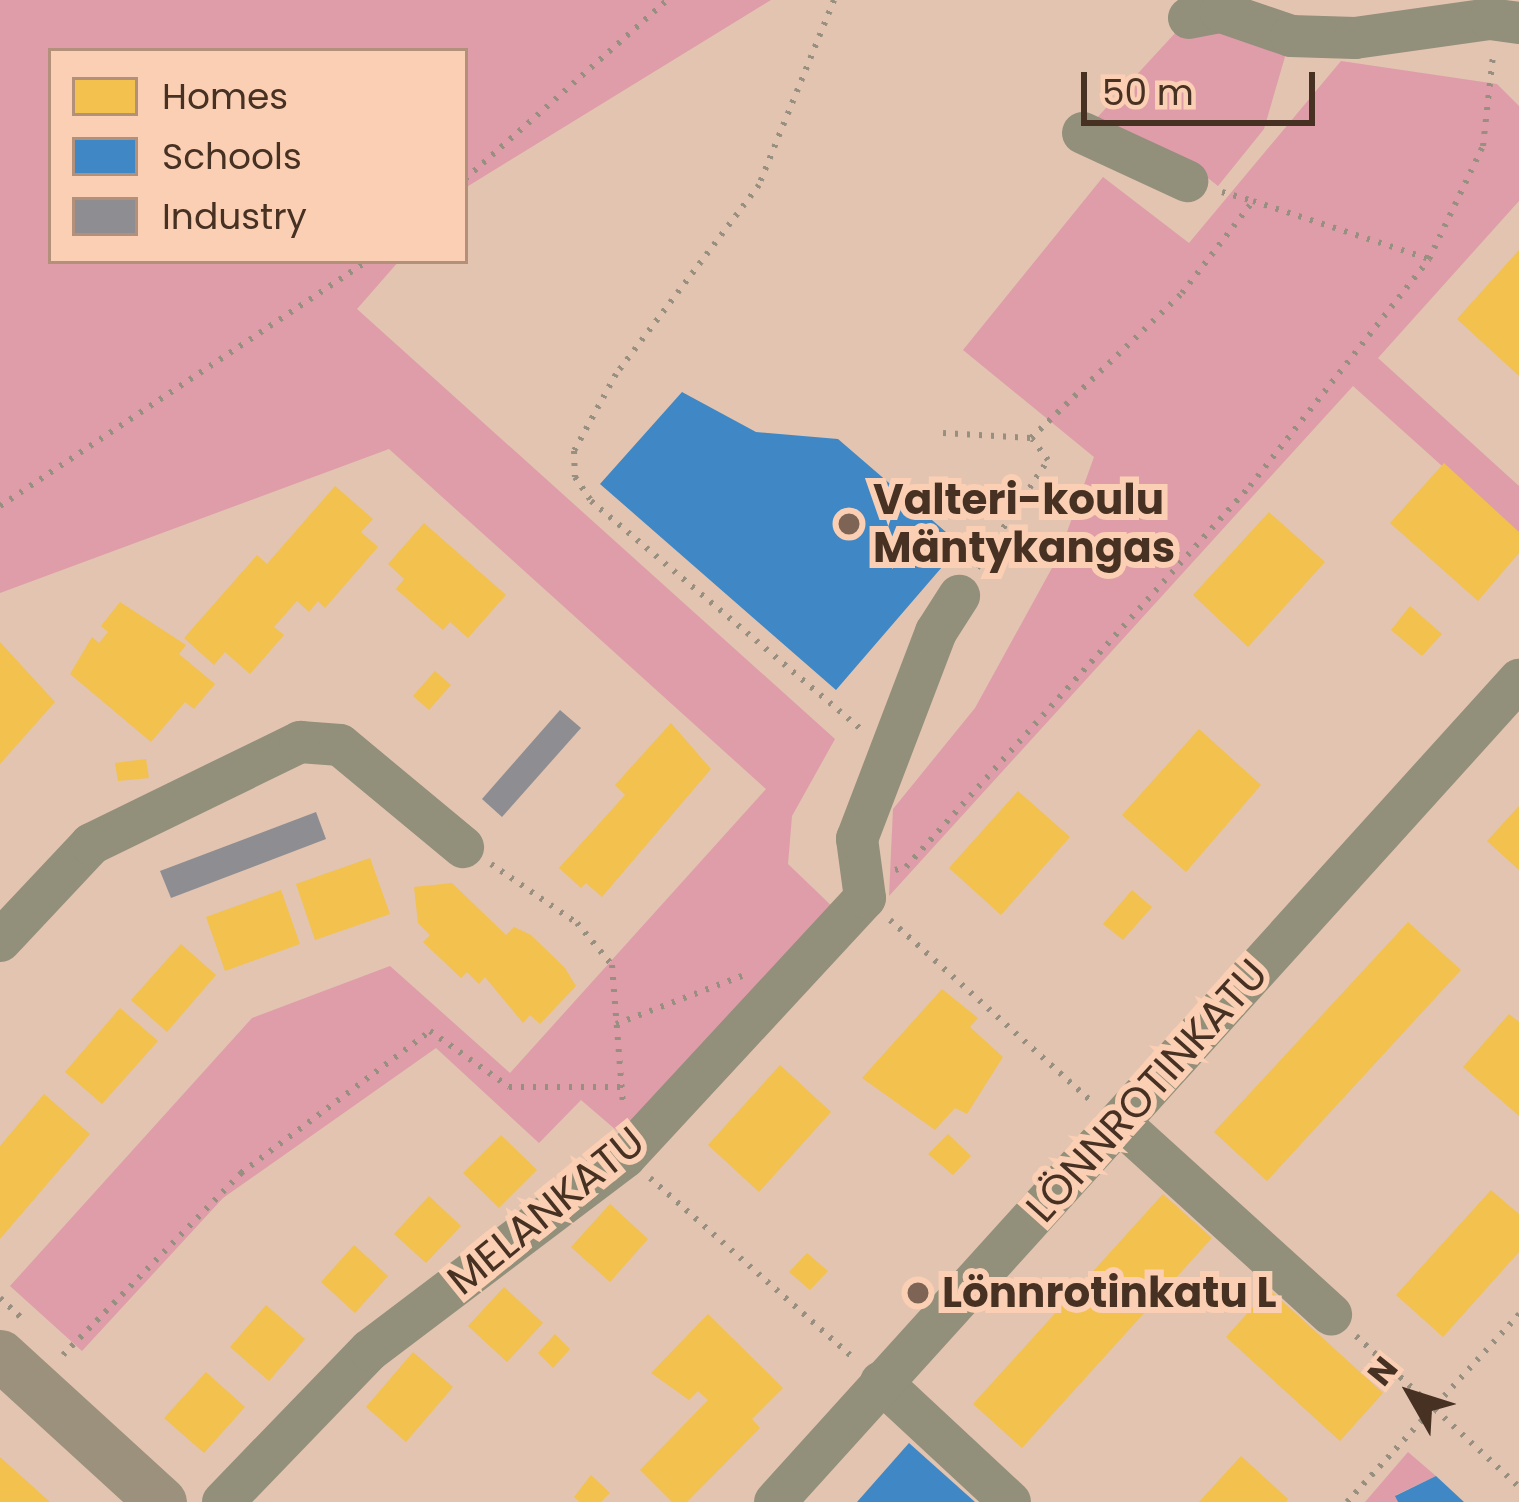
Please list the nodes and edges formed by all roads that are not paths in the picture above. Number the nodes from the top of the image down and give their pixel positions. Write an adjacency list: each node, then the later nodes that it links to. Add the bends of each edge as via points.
1 (1189, 18): 2 (street, via 1221,12 1291,36 1355,38)
2 (1504, 21)
3 (1083, 133): 4 (street)
4 (1186, 182)
5 (959, 596): 14 (street, MELANKATU, via 936,632 890,754 861,871 625,1156 370,1350)
6 (1519, 680): 9 (street, LÖNNROTINKATU)
7 (463, 847): 8 (street, via 340,745 300,742 108,833)
8 (0, 941)
9 (1120, 1123): 10 (street); 12 (street, LÖNNROTINKATU)
10 (1330, 1314)
11 (0, 1354): 13 (main road)
12 (881, 1382): 15 (street, LÖNNROTINKATU); 16 (street)
13 (161, 1502)
14 (223, 1502)
15 (775, 1502)
16 (1010, 1502)

